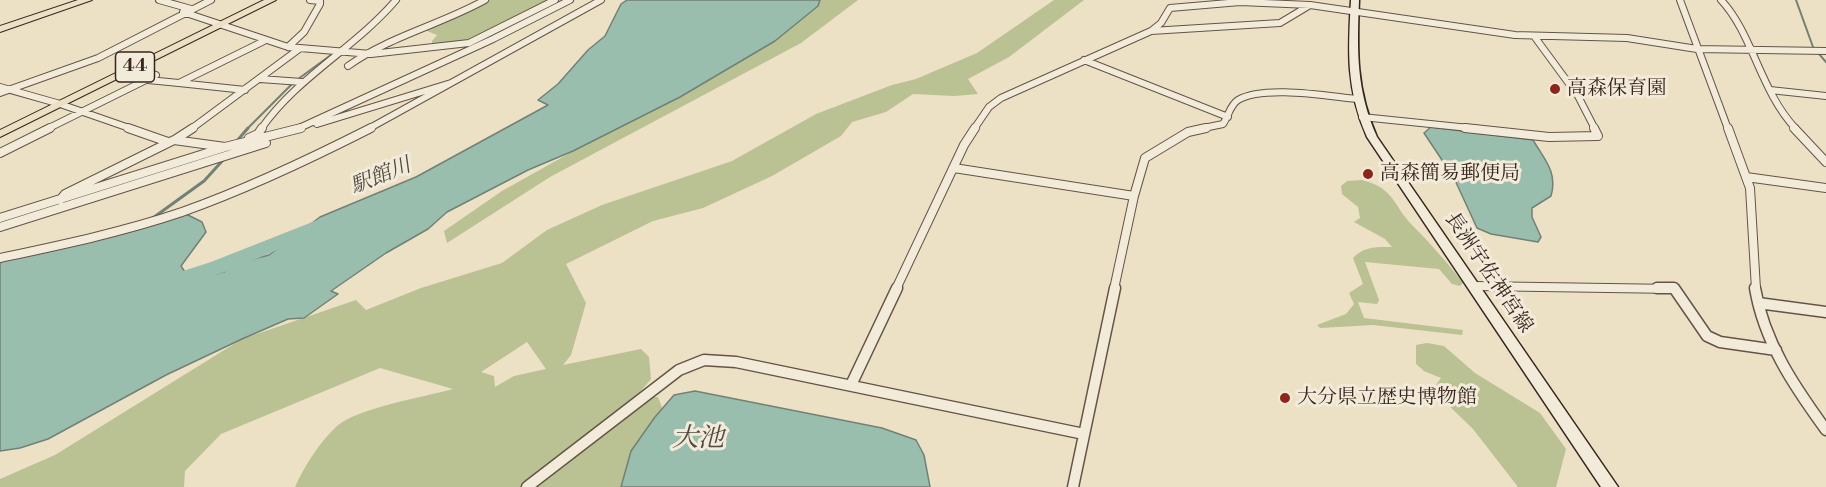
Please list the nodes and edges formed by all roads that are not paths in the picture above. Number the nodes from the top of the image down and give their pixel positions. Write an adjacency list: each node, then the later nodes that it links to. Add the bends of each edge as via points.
1 (76, 0): 20 (main road)
2 (87, 0): 20 (main road)
3 (159, 0): 17 (street)
4 (210, 0): 17 (street)
5 (271, 0): 19 (main road, 44)
6 (310, 0): 14 (street)
7 (396, 0): 30 (street, via 379,20)
8 (485, 0): 31 (street)
9 (555, 0): 27 (street, via 474,41)
10 (570, 0): 32 (street)
11 (601, 0): 36 (street)
12 (1680, 0): 26 (street)
13 (1720, 0): 28 (street, via 1732,12)
14 (322, 1): 24 (street, via 304,32)
15 (1310, 5): 16 (street); 21 (street, via 1280,23); 21 (street, via 1200,1 1167,9 1161,23)
16 (1355, 5): 22 (street); 47 (main road, 長洲宇佐神宮線, via 1352,73)
17 (191, 9): 18 (street)
18 (183, 12): 19 (street); 42 (street, via 98,58)
19 (223, 24): 23 (street); 35 (main road, 44)
20 (0, 27)
21 (1151, 31): 33 (street)
22 (1534, 36): 26 (street, via 1634,39); 52 (street, via 1578,96 1598,136 1548,137)
23 (264, 41): 24 (street); 40 (street)
24 (288, 47): 25 (street)
25 (299, 49): 30 (street); 37 (street)
26 (1697, 49): 28 (street); 61 (street)
27 (425, 50): 31 (street); 32 (street)
28 (1750, 50): 29 (street); 44 (street)
29 (1826, 51)
30 (335, 53): 31 (street); 39 (street)
31 (361, 55): 34 (street)
32 (457, 57): 54 (street)
33 (1084, 60): 51 (street); 60 (street, via 994,102 970,134)
34 (348, 66)
35 (134, 68): 38 (street, via 156,73); 48 (main road, 44)
36 (469, 77): 49 (street); 53 (street)
37 (260, 79): 39 (street); 43 (street)
38 (148, 80): 40 (street); 50 (street)
39 (302, 82): 57 (street, via 258,134)
40 (179, 83): 43 (street)
41 (0, 87): 42 (street)
42 (11, 89): 45 (street); 48 (street)
43 (245, 90): 56 (street)
44 (1770, 90): 46 (street); 59 (street, via 1796,131)
45 (0, 93)
46 (1826, 96)
47 (1356, 99): 51 (street, via 1255,95 1234,103); 52 (main road, 長洲宇佐神宮線)
48 (60, 104): 50 (street); 55 (main road, 44)
49 (363, 111): 53 (street); 54 (street)
50 (82, 112): 56 (street); 58 (street)
51 (1228, 117): 63 (street, via 1218,125 1188,132 1145,158)
52 (1362, 117): 68 (main road, 長洲宇佐神宮線, via 1391,167)
53 (387, 119): 67 (street, via 204,204)
54 (292, 132): 57 (street); 66 (street, via 235,154)
55 (0, 134)
56 (171, 141): 57 (street); 64 (street, via 65,194)
57 (225, 147): 64 (street)
58 (0, 153)
59 (1826, 162)
60 (954, 168): 63 (street); 72 (street)
61 (1746, 177): 62 (street); 69 (street)
62 (1826, 188)
63 (1134, 196): 74 (street)
64 (60, 201): 65 (street)
65 (0, 218)
66 (0, 227)
67 (0, 258)
68 (1474, 286): 71 (street, via 1674,288 1707,336 1720,342); 77 (main road, 長洲宇佐神宮線)
69 (1758, 303): 70 (street); 71 (street)
70 (1826, 312)
71 (1776, 350): 73 (street)
72 (851, 386): 74 (street); 75 (street, via 736,362 695,362 660,384)
73 (1826, 430)
74 (1084, 434): 76 (street)
75 (527, 487)
76 (1073, 487)
77 (1610, 487)

